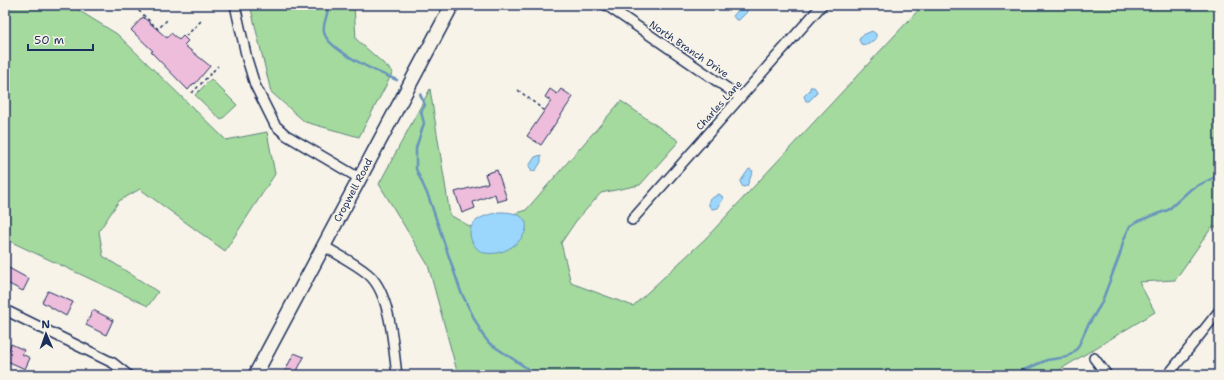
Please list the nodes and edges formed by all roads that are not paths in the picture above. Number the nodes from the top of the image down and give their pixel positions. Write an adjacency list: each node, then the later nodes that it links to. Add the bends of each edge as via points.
1 (235, 5): 6 (street, via 255,85 274,125 286,135)
2 (452, 5): 6 (street, Cropwell Road)
3 (606, 5): 5 (street, North Branch Drive)
4 (822, 5): 5 (street, Charles Lane)
5 (740, 97): 7 (street, Charles Lane)
6 (359, 178): 8 (street, Cropwell Road)
7 (632, 220)
8 (324, 246): 13 (street, Cropwell Road); 14 (street, via 368,274 375,283 389,319)
9 (5, 310): 12 (street, via 113,363)
10 (1219, 311): 16 (street)
11 (1094, 358): 15 (street)
12 (128, 375)
13 (255, 375)
14 (397, 375)
15 (1107, 375)
16 (1168, 375)

